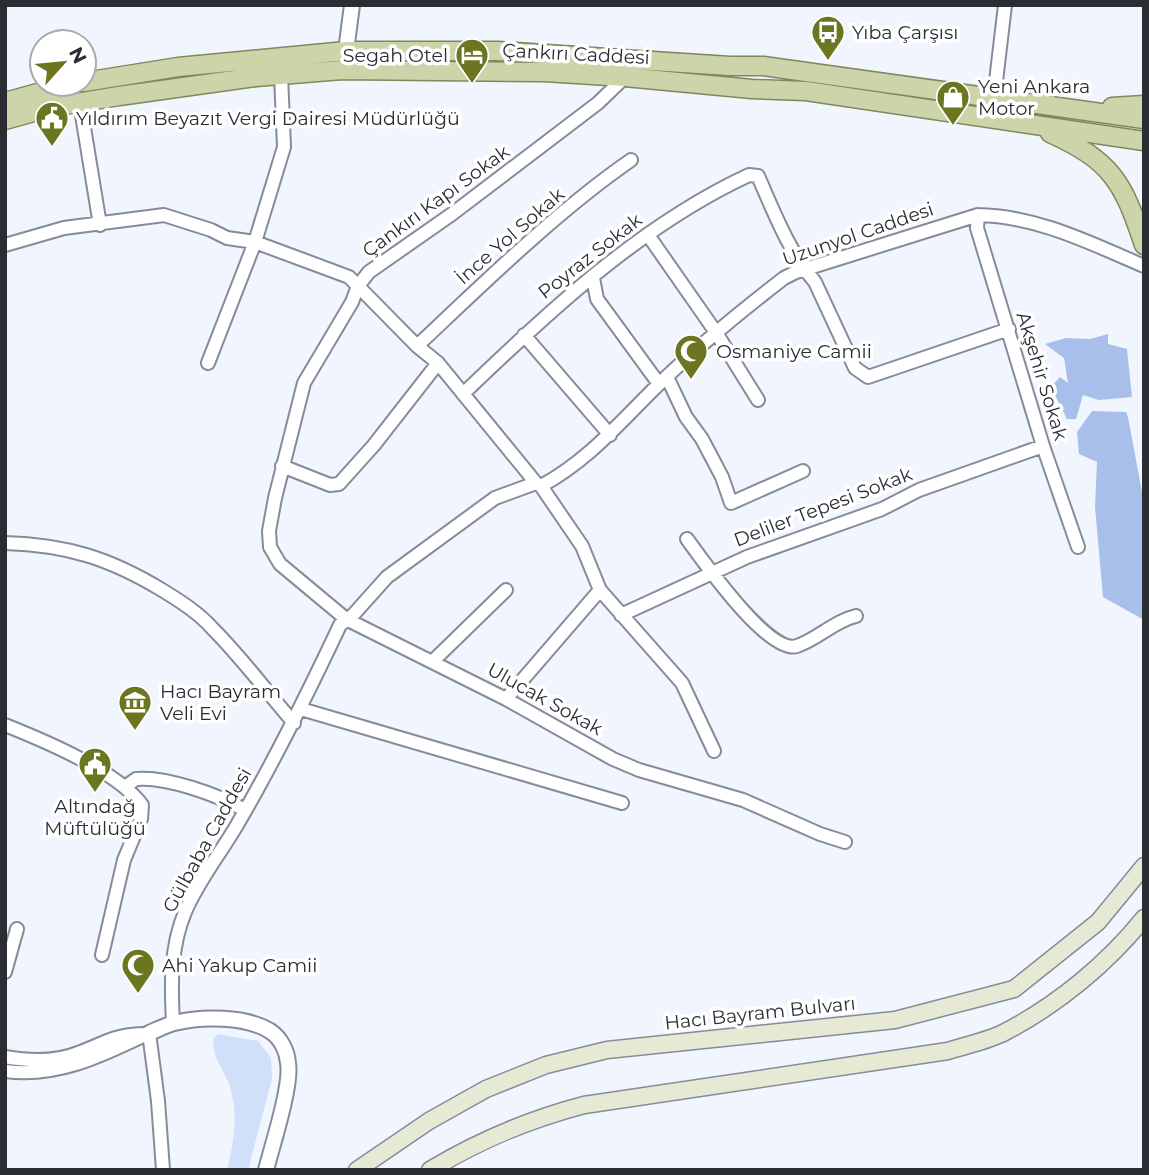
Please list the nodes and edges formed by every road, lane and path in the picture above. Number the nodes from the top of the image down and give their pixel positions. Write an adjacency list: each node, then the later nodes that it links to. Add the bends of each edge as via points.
1 (352, 5): 3 (street)
2 (1005, 5): 8 (street)
3 (346, 51): 6 (main road, Çankırı Caddesi); 8 (main road, Çankırı Caddesi, via 498,51 763,66)
4 (281, 75): 5 (main road, Çankırı Caddesi, via 342,69); 10 (main road, Çankırı Caddesi); 21 (street, via 284,147)
5 (625, 77): 15 (main road, Çankırı Caddesi, via 806,91); 27 (street, Çankırı Kapı Sokak, via 474,198 369,272)
6 (98, 80)
7 (28, 96): 9 (main road)
8 (994, 98): 12 (main road, Çankırı Caddesi)
9 (5, 102)
10 (80, 103): 14 (main road, Çankırı Caddesi); 19 (street)
11 (1144, 105): 12 (main road)
12 (1059, 109): 13 (main road, Çankırı Caddesi)
13 (1144, 119)
14 (5, 120)
15 (1031, 124): 16 (main road, Çankırı Caddesi); 22 (main road, via 1080,146 1107,167 1130,201)
16 (1144, 141)
17 (631, 160): 31 (street, İnce Yol Sokak, via 506,263)
18 (978, 215): 24 (street, Uzunyol Caddesi, via 1007,216 1056,229); 25 (street, Uzunyol Caddesi); 28 (street, Akşehir Sokak)
19 (100, 225): 21 (street, Çankırı Kapı Sokak, via 164,215 227,238); 23 (street, Çankırı Kapı Sokak, via 64,228)
20 (648, 235): 25 (street, Poyraz Sokak, via 734,181 758,176); 26 (street, Poyraz Sokak); 29 (street)
21 (255, 242): 27 (street, Çankırı Kapı Sokak, via 349,277); 32 (street)
22 (1144, 244)
23 (5, 245)
24 (1144, 266)
25 (805, 271): 28 (street, via 815,282 855,368 868,377); 29 (street, Uzunyol Caddesi, via 784,278)
26 (593, 278): 30 (street, Poyraz Sokak); 34 (street, via 597,299)
27 (358, 286): 31 (street); 39 (street, via 304,383)
28 (1009, 329): 38 (street, Akşehir Sokak)
29 (715, 331): 34 (street, Uzunyol Caddesi); 36 (street)
30 (524, 335): 35 (street, Poyraz Sokak); 37 (street)
31 (417, 346): 33 (street)
32 (208, 363)
33 (438, 363): 35 (street); 39 (street, via 339,484 330,485)
34 (663, 380): 37 (street, Uzunyol Caddesi); 40 (street, via 707,448 731,503)
35 (463, 394): 41 (street)
36 (758, 400)
37 (610, 435): 41 (street, Uzunyol Caddesi, via 588,456)
38 (1043, 446): 44 (street, Akşehir Sokak); 45 (street, Deliler Tepesi Sokak)
39 (282, 466): 50 (street, Ulucak Sokak, via 270,547 280,564)
40 (803, 471)
41 (539, 484): 47 (street, via 582,546); 50 (street, Uzunyol Caddesi, via 495,498 387,577)
42 (687, 539): 45 (street)
43 (5, 543): 54 (street, via 43,544 86,553 137,575 214,629)
44 (1078, 547)
45 (712, 573): 48 (street, Deliler Tepesi Sokak); 49 (street, via 754,622 782,645 795,647)
46 (506, 590): 51 (street)
47 (600, 590): 48 (street); 52 (street)
48 (621, 615): 56 (street, via 682,683)
49 (856, 616)
50 (346, 619): 51 (street, Ulucak Sokak); 53 (street, Gülbaba Caddesi)
51 (432, 662): 52 (street, Ulucak Sokak)
52 (506, 699): 60 (street, Ulucak Sokak, via 639,771 743,800)
53 (301, 709): 54 (street, Gülbaba Caddesi); 58 (street)
54 (294, 723): 59 (street, Gülbaba Caddesi)
55 (5, 725): 57 (street, via 105,772)
56 (714, 751)
57 (125, 787): 59 (street, via 136,779 157,780 210,794); 64 (street, via 143,812 124,860)
58 (622, 803)
59 (245, 810): 66 (street, Gülbaba Caddesi, via 185,912 174,950)
60 (845, 842)
61 (1144, 866): 72 (main road, Hacı Bayram Bulvarı, via 1098,922 1014,989 895,1020 607,1050 546,1065 486,1089)
62 (1144, 918): 73 (main road, via 1070,991 1003,1033 948,1051 584,1105 503,1130)
63 (17, 929): 65 (street)
64 (102, 955)
65 (5, 972)
66 (173, 1023): 67 (street); 71 (street, via 241,1021 272,1031 280,1040 289,1067)
67 (149, 1033): 68 (street, via 121,1035 63,1057); 69 (street, via 57,1070); 70 (street)
68 (5, 1056)
69 (5, 1071)
70 (163, 1170)
71 (266, 1170)
72 (357, 1170)
73 (430, 1170)

